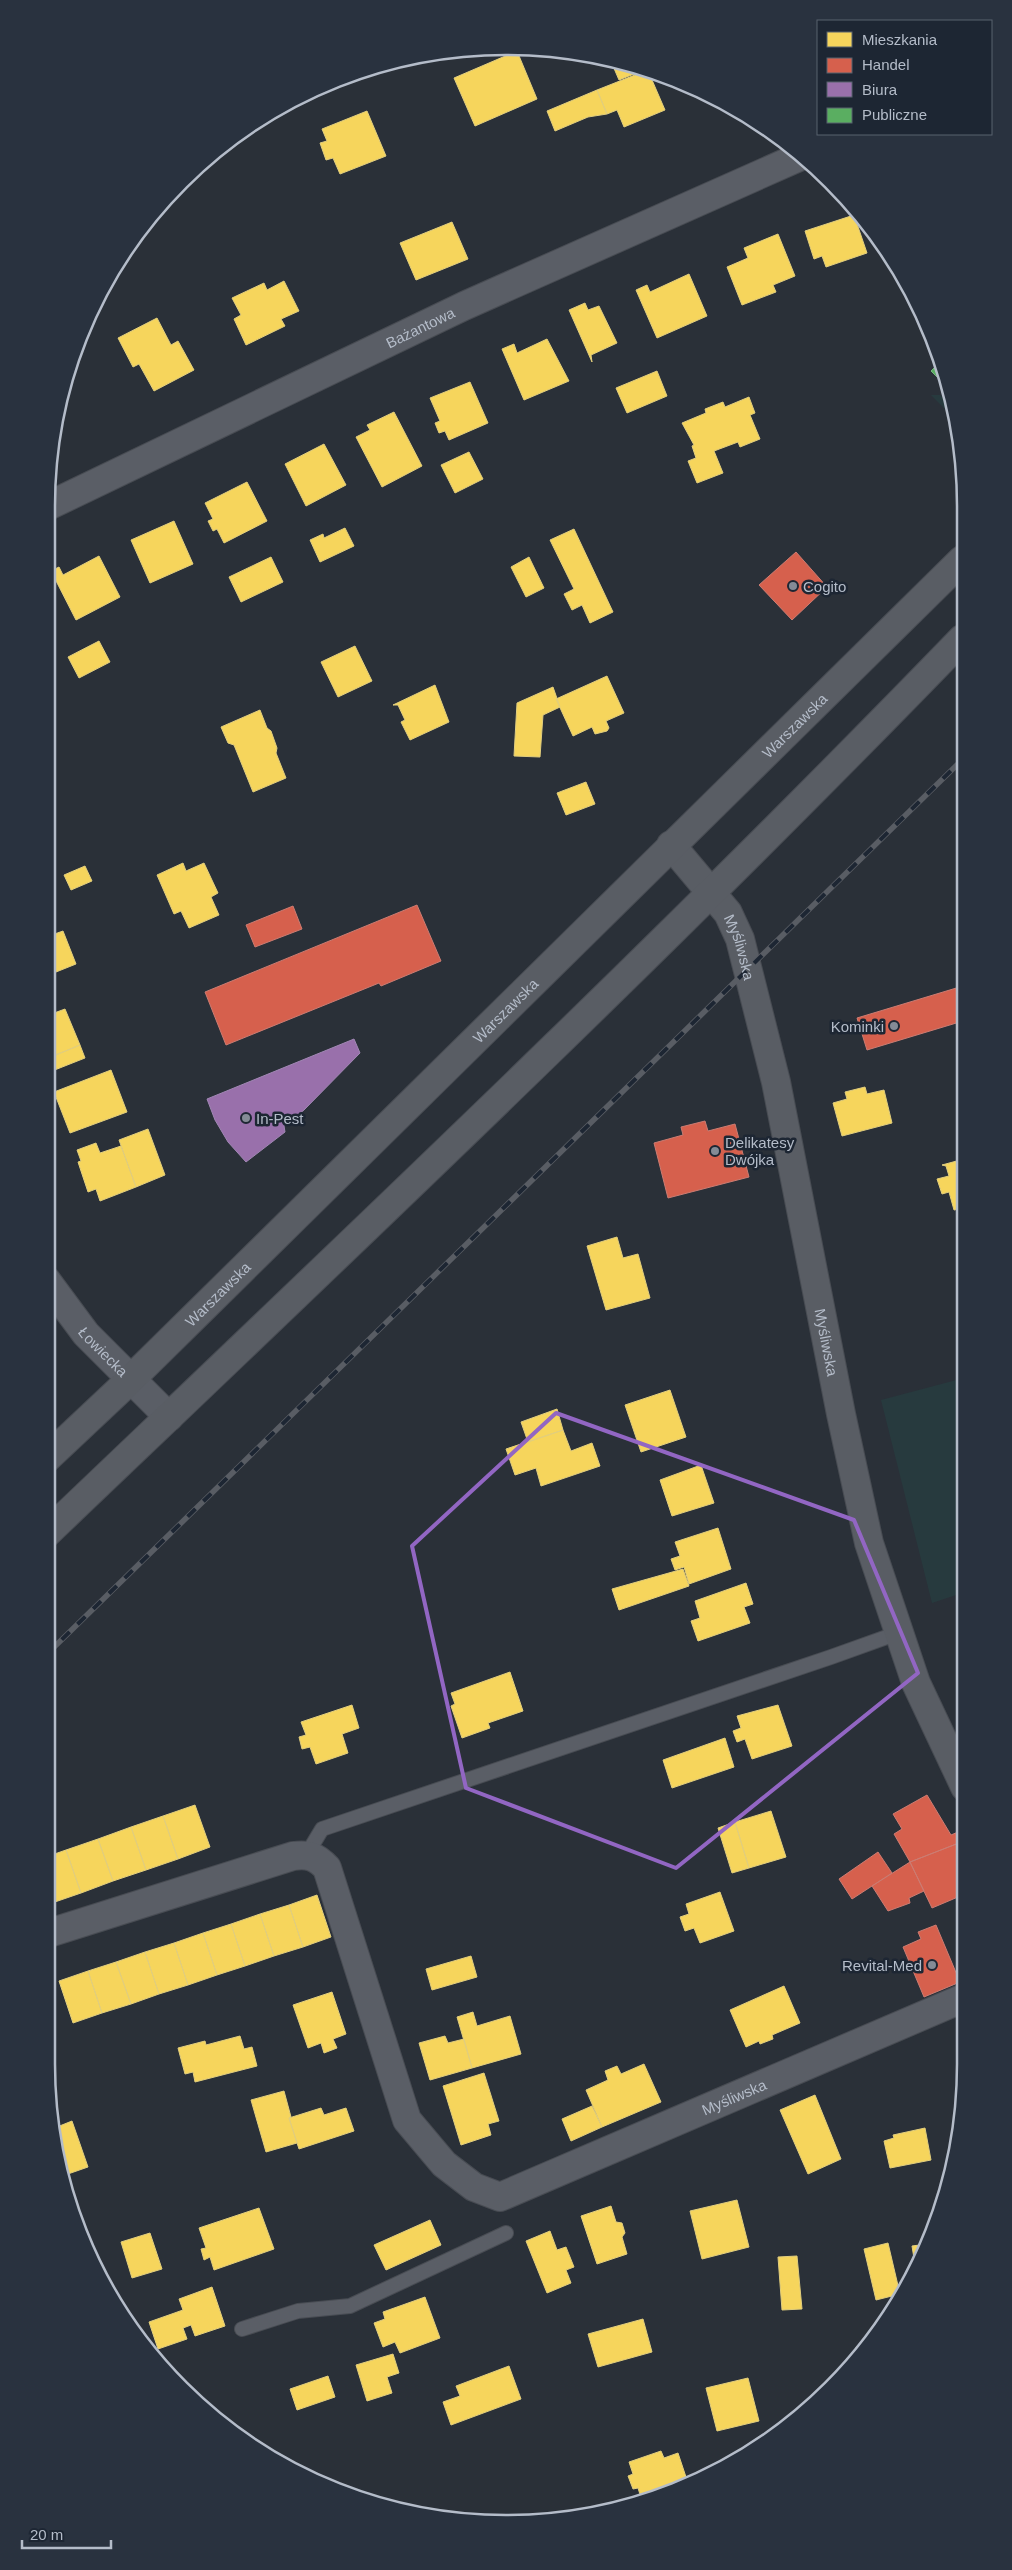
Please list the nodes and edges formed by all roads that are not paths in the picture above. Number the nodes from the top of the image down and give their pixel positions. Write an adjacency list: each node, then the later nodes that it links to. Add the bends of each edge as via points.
1 (794, 159): 2 (street, Bażantowa, via 464,306)
2 (55, 503)
3 (957, 565): 5 (main road, Warszawska, via 732,789)
4 (957, 644): 6 (main road, via 808,799)
5 (671, 845): 6 (main road, Myśliwska); 8 (main road, Warszawska)
6 (712, 891): 9 (main road, via 562,1041); 12 (main road, Myśliwska, via 728,913 740,939 753,986 776,1082 851,1466 869,1543)
7 (55, 1292): 8 (street, Łowiecka, via 86,1334)
8 (130, 1380): 9 (street, Łowiecka); 10 (main road, Warszawska)
9 (169, 1417): 11 (main road)
10 (55, 1451)
11 (55, 1525)
12 (898, 1633): 13 (main road, Myśliwska, via 916,1682); 14 (lane, via 322,1829)
13 (957, 1771)
14 (307, 1854): 15 (street); 16 (street, Myśliwska, via 319,1859 327,1868 407,2120 444,2164 474,2187 500,2197)
15 (55, 1931)
16 (957, 2001)
17 (506, 2233): 18 (lane, via 350,2306 298,2311)
18 (242, 2329)

